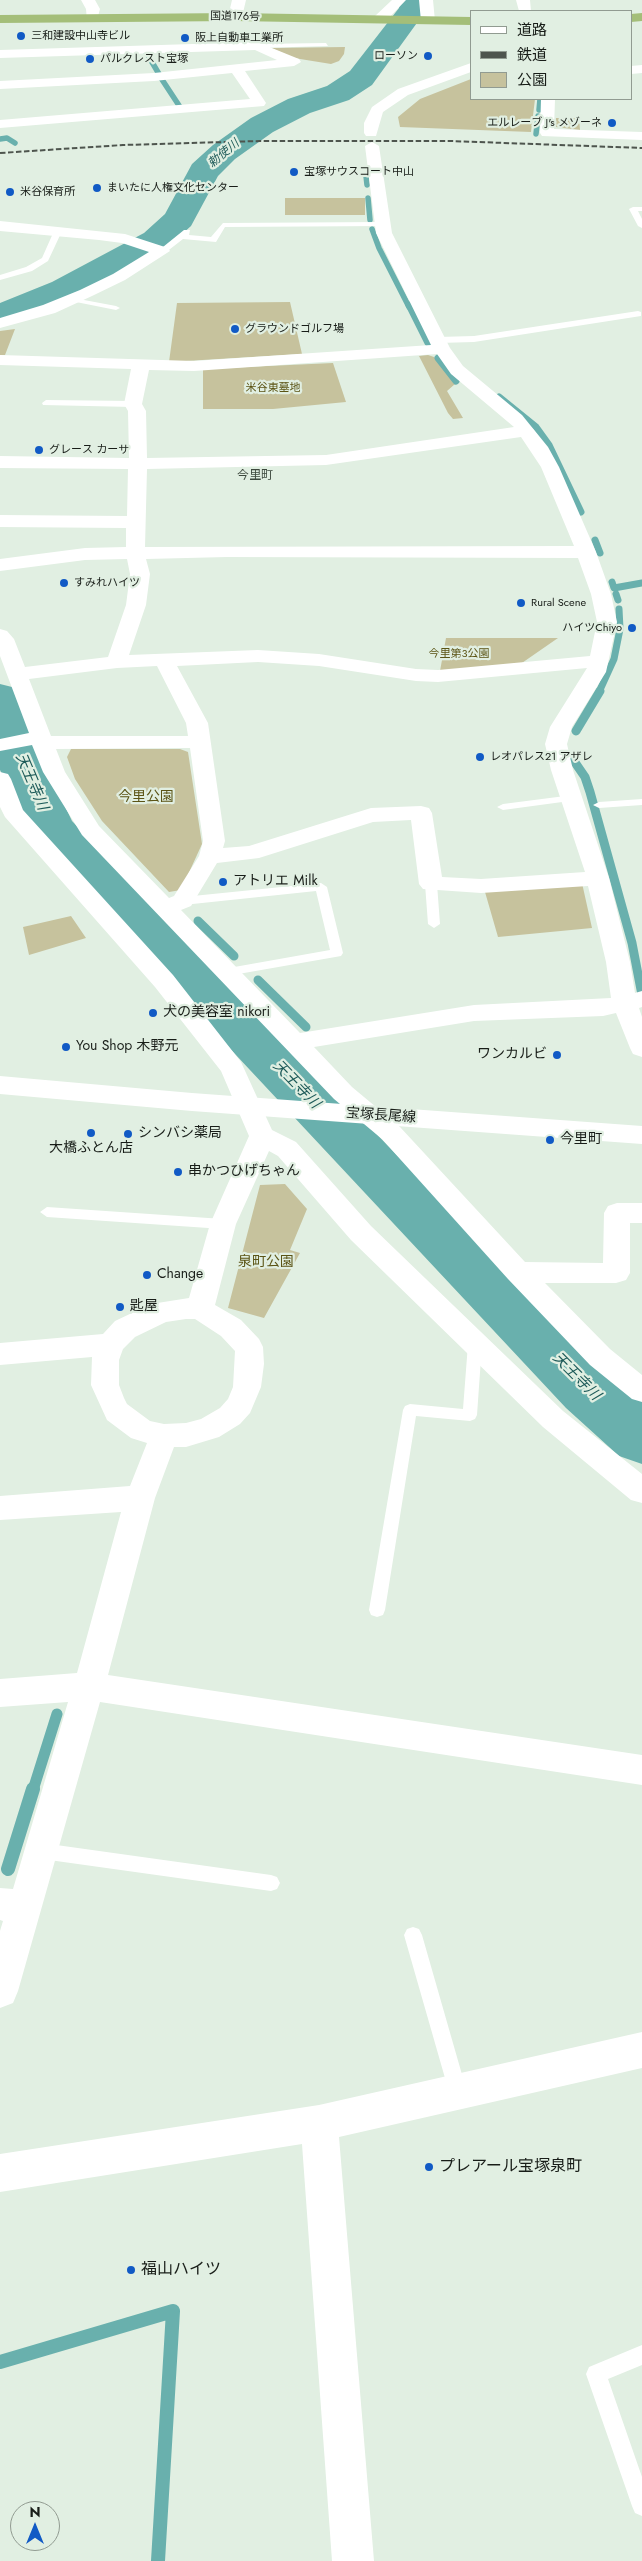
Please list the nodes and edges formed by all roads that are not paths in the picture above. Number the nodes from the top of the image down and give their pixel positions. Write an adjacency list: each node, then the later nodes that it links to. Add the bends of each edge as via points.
1 (88, 0): 5 (street, via 93,9)
2 (239, 0): 6 (street)
3 (398, 0): 8 (street)
4 (426, 0): 9 (street)
5 (92, 17): 6 (highway, 国道176号); 7 (highway, 国道176号)
6 (235, 17): 8 (highway, 国道176号)
7 (0, 19)
8 (386, 21): 9 (highway, 国道176号)
9 (421, 21): 10 (highway, 国道176号)
10 (470, 22)
11 (326, 45): 12 (lane)
12 (257, 46): 13 (street); 15 (street, via 294,62)
13 (0, 54)
14 (470, 67): 23 (street, via 404,92 377,110 371,123)
15 (236, 68): 16 (street); 19 (street, via 259,103)
16 (154, 77): 17 (street); 19 (street)
17 (0, 85)
18 (548, 100): 21 (street, via 547,133)
19 (174, 110): 20 (street)
20 (0, 124)
21 (642, 136)
22 (642, 209): 25 (lane, via 634,210)
23 (382, 224): 28 (lane, via 223,225 213,240); 35 (street)
24 (0, 226): 27 (street)
25 (642, 226)
26 (191, 229): 28 (lane)
27 (58, 231): 29 (street, via 99,235); 30 (lane, via 45,259 29,269)
28 (182, 236): 29 (lane)
29 (159, 250): 31 (street, via 119,277)
30 (0, 278)
31 (71, 299): 32 (lane); 34 (street)
32 (116, 308)
33 (638, 314): 35 (lane)
34 (0, 322)
35 (440, 344): 37 (street, via 194,366); 40 (street, via 457,370)
36 (0, 360): 37 (street)
37 (141, 364): 39 (street)
38 (46, 403): 39 (lane)
39 (133, 404): 42 (street, via 137,411)
40 (526, 431): 42 (street, via 326,460); 45 (street, via 550,467)
41 (0, 462): 42 (street)
42 (138, 464): 44 (street)
43 (0, 521): 44 (street)
44 (135, 522): 46 (street)
45 (586, 552): 46 (street, via 227,551); 50 (street, via 607,622)
46 (135, 554): 47 (street, via 85,554); 51 (street, via 140,574 136,605)
47 (0, 565)
48 (0, 634): 52 (street)
49 (164, 661): 50 (street, via 258,656 319,660 430,676); 51 (street); 54 (street, via 197,723)
50 (599, 661): 57 (street, via 596,672 561,727 556,744)
51 (117, 662): 52 (street)
52 (18, 674): 53 (street)
53 (37, 740): 54 (street); 55 (street); 65 (street, via 90,830)
54 (198, 742): 62 (street, via 214,841)
55 (0, 745)
56 (0, 779): 61 (street)
57 (573, 798): 60 (lane); 63 (street)
58 (642, 802): 59 (lane)
59 (599, 805)
60 (504, 807)
61 (6, 813): 72 (street, via 164,981 232,1068)
62 (210, 856): 64 (street, via 251,853 371,816 421,813); 65 (street)
63 (598, 878): 64 (street, via 480,886); 68 (street, via 618,962)
64 (431, 884): 66 (lane)
65 (174, 904): 67 (street); 67 (lane, via 321,887 337,953)
66 (434, 924)
67 (227, 972): 69 (street)
68 (633, 1001): 69 (street, via 603,1008 474,1013); 70 (street)
69 (295, 1042): 73 (street)
70 (642, 1048)
71 (0, 1085): 72 (street, 宝塚長尾線)
72 (248, 1106): 73 (street, 宝塚長尾線); 75 (street)
73 (363, 1115): 74 (street, 宝塚長尾線); 79 (street)
74 (642, 1135)
75 (262, 1136): 78 (street); 82 (street, via 287,1150 361,1233)
76 (47, 1212): 78 (lane)
77 (642, 1213): 79 (street, via 617,1213 616,1273)
78 (223, 1224): 80 (street)
79 (518, 1272): 84 (street, via 600,1357)
80 (200, 1309): 81 (street, via 161,1312 125,1329); 85 (street, via 231,1328 249,1347 246,1386 240,1405 230,1416 209,1429)
81 (111, 1344): 83 (street); 85 (street, via 104,1372 110,1400 117,1412 141,1430)
82 (475, 1344): 86 (street, via 553,1419); 89 (lane, via 470,1415 410,1410)
83 (0, 1354)
84 (642, 1391)
85 (164, 1436): 87 (street)
86 (642, 1490)
87 (140, 1498): 88 (street); 90 (street)
88 (0, 1508)
89 (377, 1610)
90 (89, 1686): 91 (street); 92 (street); 93 (street)
91 (0, 1693)
92 (642, 1770)
93 (42, 1851): 94 (lane); 95 (street)
94 (271, 1883)
95 (12, 1905): 97 (street)
96 (413, 1935): 99 (lane)
97 (0, 1991)
98 (642, 2050): 99 (street)
99 (458, 2092): 100 (street)
100 (319, 2123): 101 (street); 104 (street)
101 (0, 2173)
102 (642, 2355): 103 (lane, via 596,2374)
103 (642, 2506)
104 (353, 2561)

